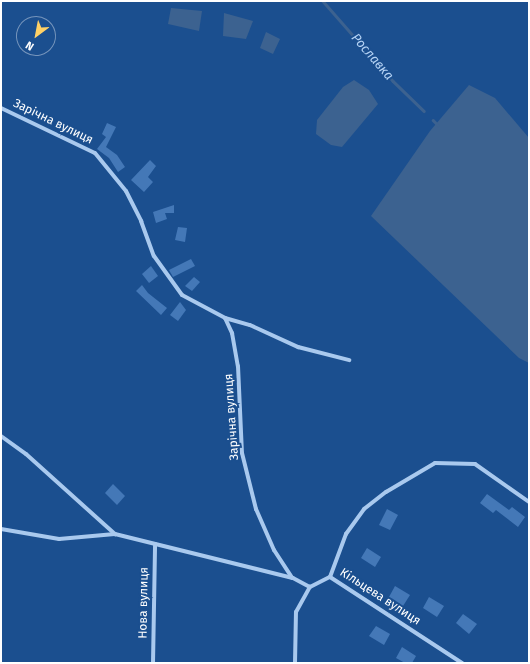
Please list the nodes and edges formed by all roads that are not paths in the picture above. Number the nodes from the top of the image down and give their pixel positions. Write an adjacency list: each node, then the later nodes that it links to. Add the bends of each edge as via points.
1 (1, 108): 2 (street, Зарічна вулиця, via 95,153 126,191 154,256 182,295)
2 (225, 318): 3 (street, Зарічна вулиця, via 250,325 298,347); 10 (street, Зарічна вулиця, via 232,333 238,366 242,453 256,509 274,550)
3 (349, 360)
4 (1, 436): 7 (street, via 26,454)
5 (529, 502): 9 (street, Кільцева вулиця, via 475,464 435,463 386,492 364,509 346,534)
6 (1, 529): 7 (street, via 59,539)
7 (115, 534): 8 (street)
8 (155, 544): 10 (street); 12 (street, Нова вулиця)
9 (330, 577): 11 (street); 14 (street, Кільцева вулиця)
10 (293, 578): 11 (street)
11 (310, 587): 13 (street, via 296,612)
12 (153, 663)
13 (295, 663)
14 (462, 663)

